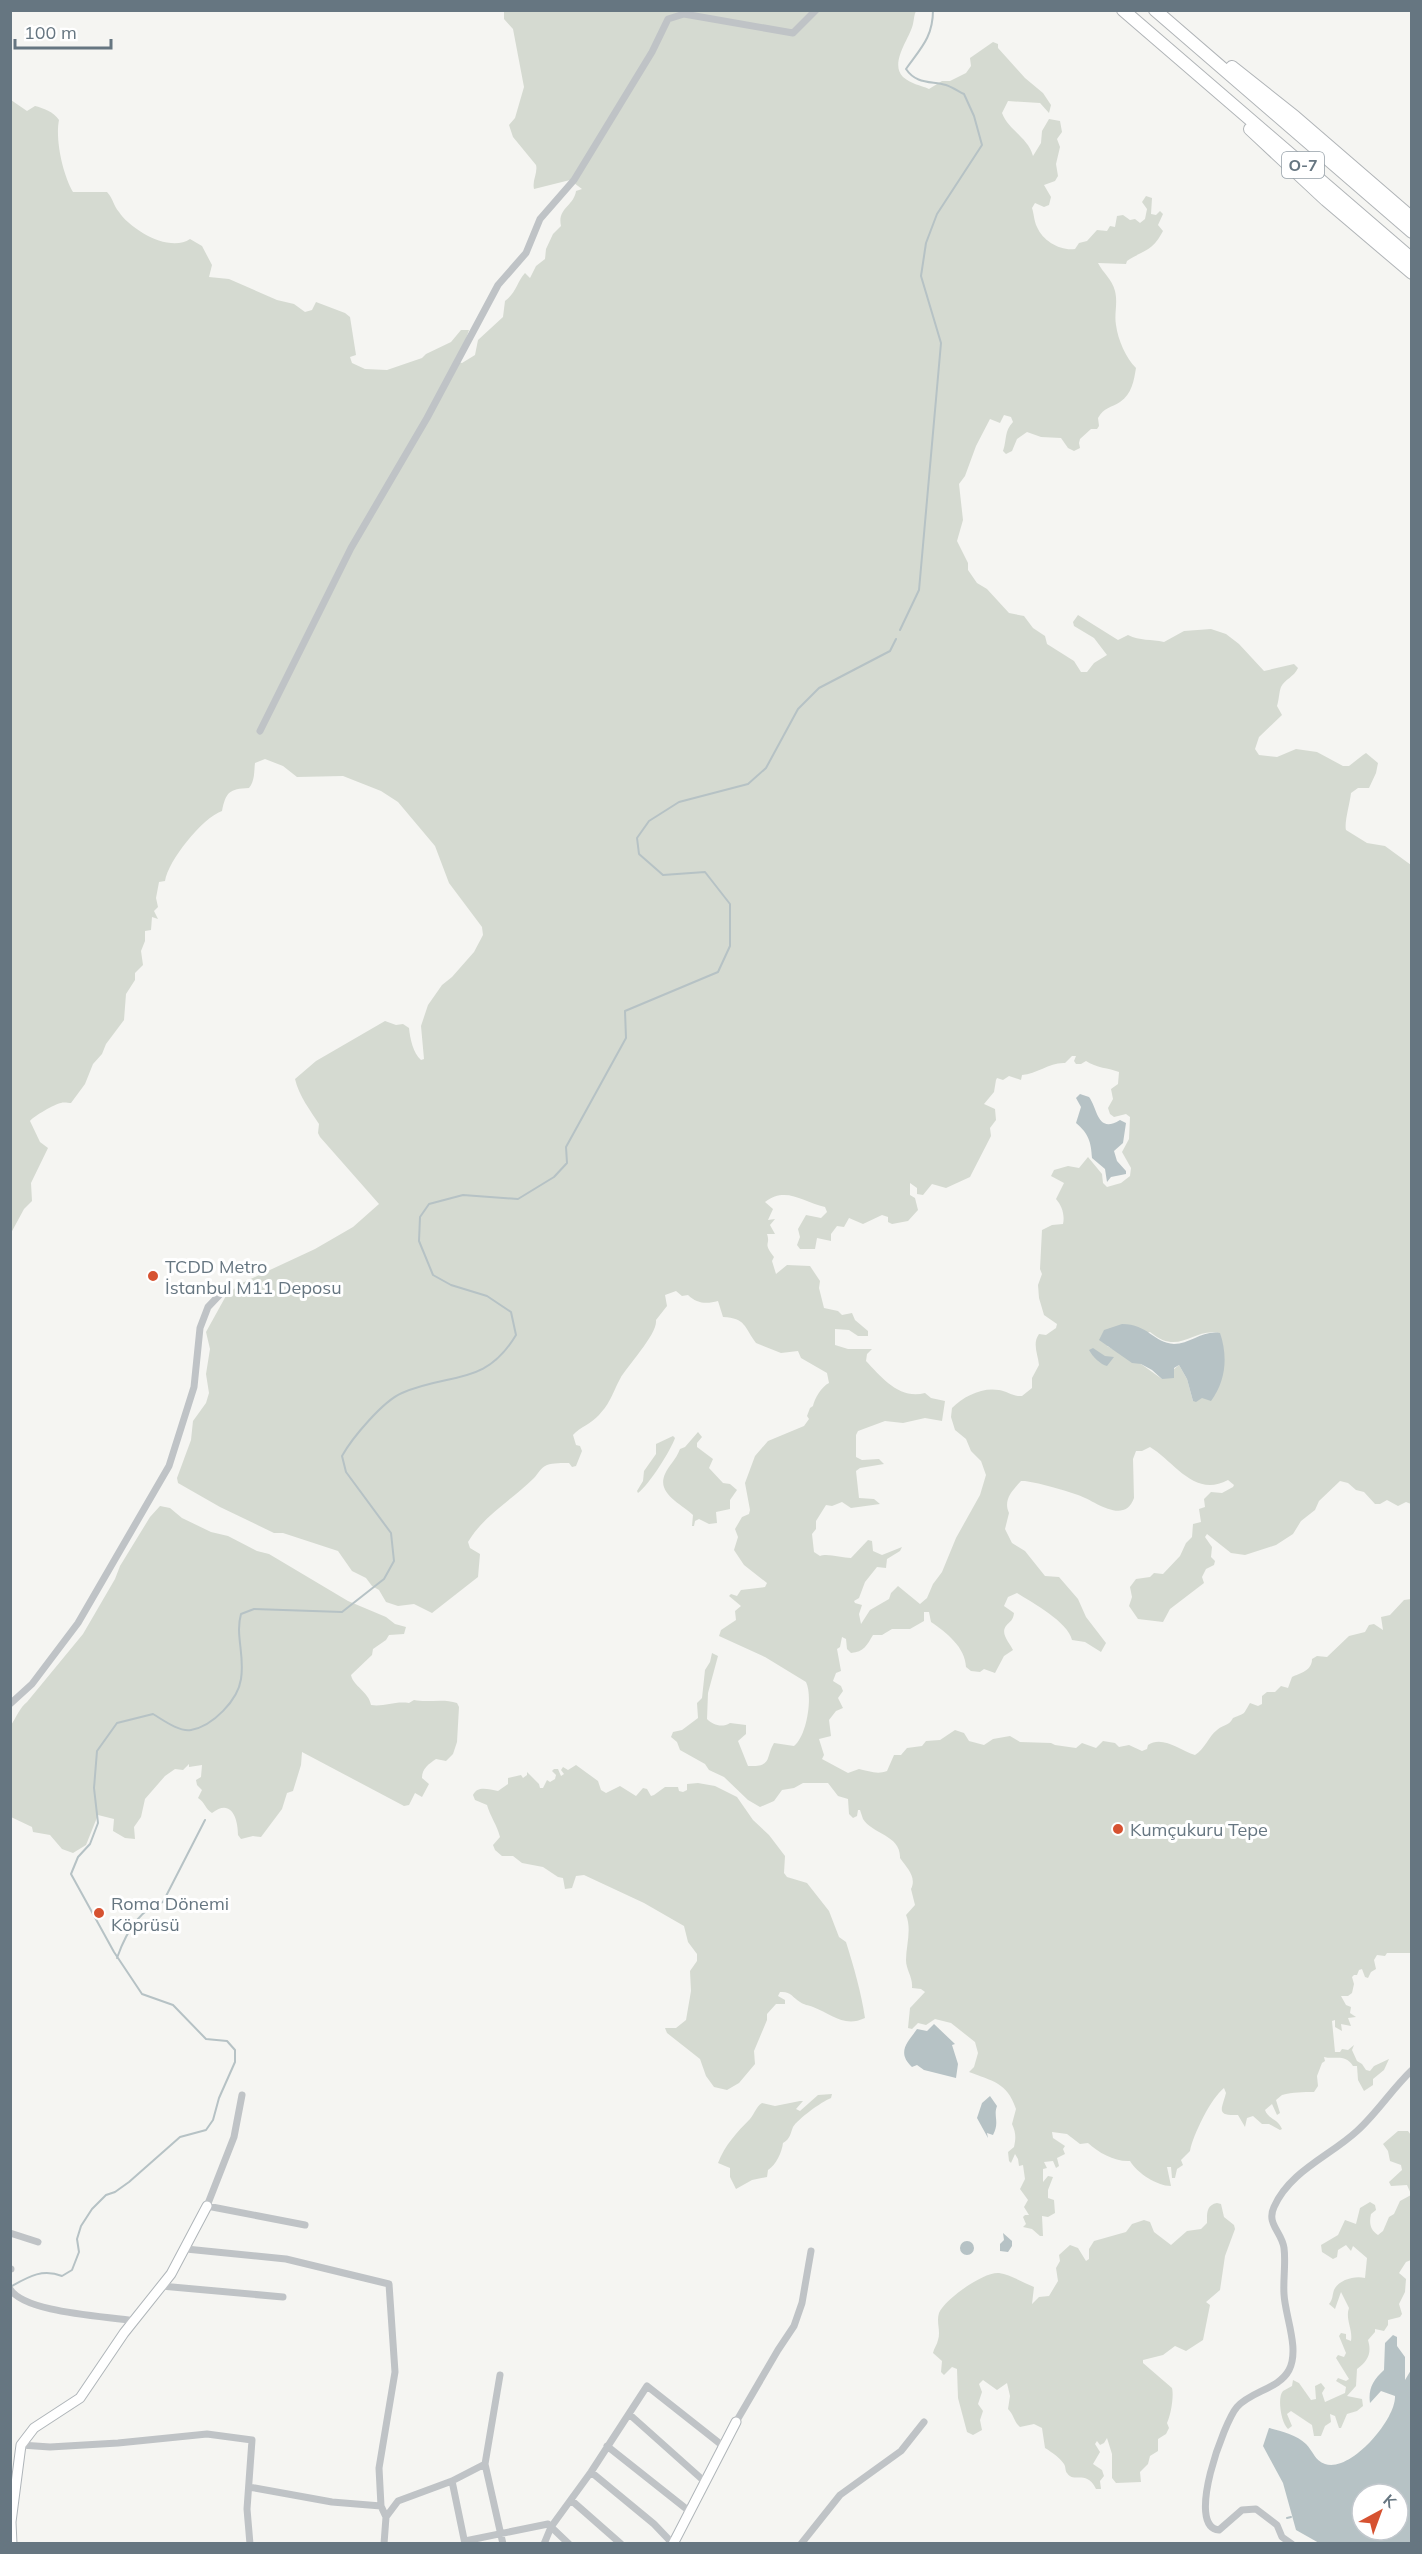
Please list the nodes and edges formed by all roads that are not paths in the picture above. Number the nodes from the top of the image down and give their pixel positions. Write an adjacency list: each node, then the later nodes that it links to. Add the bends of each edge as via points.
1 (816, 10): 10 (street, via 793,33 684,14 668,19 574,180 540,219 526,253 498,285 351,548)
2 (1123, 10): 5 (highway, O-7)
3 (1155, 10): 4 (highway, O-7)
4 (1196, 45): 6 (highway, via 1262,89); 7 (highway, O-7)
5 (1195, 72): 8 (highway, O-7); 9 (highway, via 1273,152)
6 (1412, 218)
7 (1412, 232)
8 (1412, 259)
9 (1412, 273)
10 (260, 731)
11 (227, 1287): 12 (street, via 208,1307 201,1329 194,1386 169,1466 78,1623 32,1684)
12 (10, 1704)
13 (1412, 2070): 43 (street, via 1356,2133 1301,2173 1271,2213 1284,2250 1290,2369 1274,2384 1243,2400 1227,2422 1214,2458 1205,2509 1209,2525 1219,2530 1242,2510 1256,2509 1277,2525)
14 (242, 2095): 15 (street, via 234,2137)
15 (207, 2206): 16 (street); 19 (street)
16 (305, 2225)
17 (10, 2233): 18 (street)
18 (38, 2241)
19 (186, 2249): 21 (street); 38 (street, via 286,2259 389,2284 395,2372 379,2468)
20 (811, 2251): 27 (street, via 794,2326)
21 (161, 2286): 23 (street); 24 (street)
22 (12, 2291): 24 (street, via 21,2300 37,2306)
23 (283, 2297)
24 (134, 2321): 29 (street, via 80,2398 34,2428)
25 (500, 2375): 32 (street)
26 (629, 2414): 30 (street); 31 (street, via 647,2386); 35 (street)
27 (736, 2422): 31 (street)
28 (924, 2422): 53 (street, via 901,2451 840,2495)
29 (21, 2445): 36 (street, via 118,2443 207,2434 252,2440); 45 (street)
30 (607, 2446): 33 (street); 39 (street)
31 (723, 2446): 35 (street)
32 (485, 2464): 34 (street); 42 (street)
33 (591, 2472): 37 (street); 52 (street)
34 (452, 2481): 40 (street, via 398,2501); 44 (street)
35 (704, 2481): 39 (street)
36 (249, 2487): 38 (street, via 332,2502); 46 (street)
37 (571, 2499): 41 (street); 51 (street)
38 (381, 2506): 40 (street)
39 (689, 2511): 52 (street)
40 (386, 2517): 47 (street)
41 (551, 2527): 42 (street, via 548,2524); 49 (street); 50 (street)
42 (501, 2533): 44 (street); 48 (street)
43 (1282, 2537): 54 (street); 55 (street)
44 (465, 2542)
45 (12, 2544)
46 (249, 2544)
47 (384, 2544)
48 (503, 2544)
49 (544, 2544)
50 (569, 2544)
51 (621, 2544)
52 (673, 2544)
53 (801, 2544)
54 (1275, 2544)
55 (1292, 2544)

